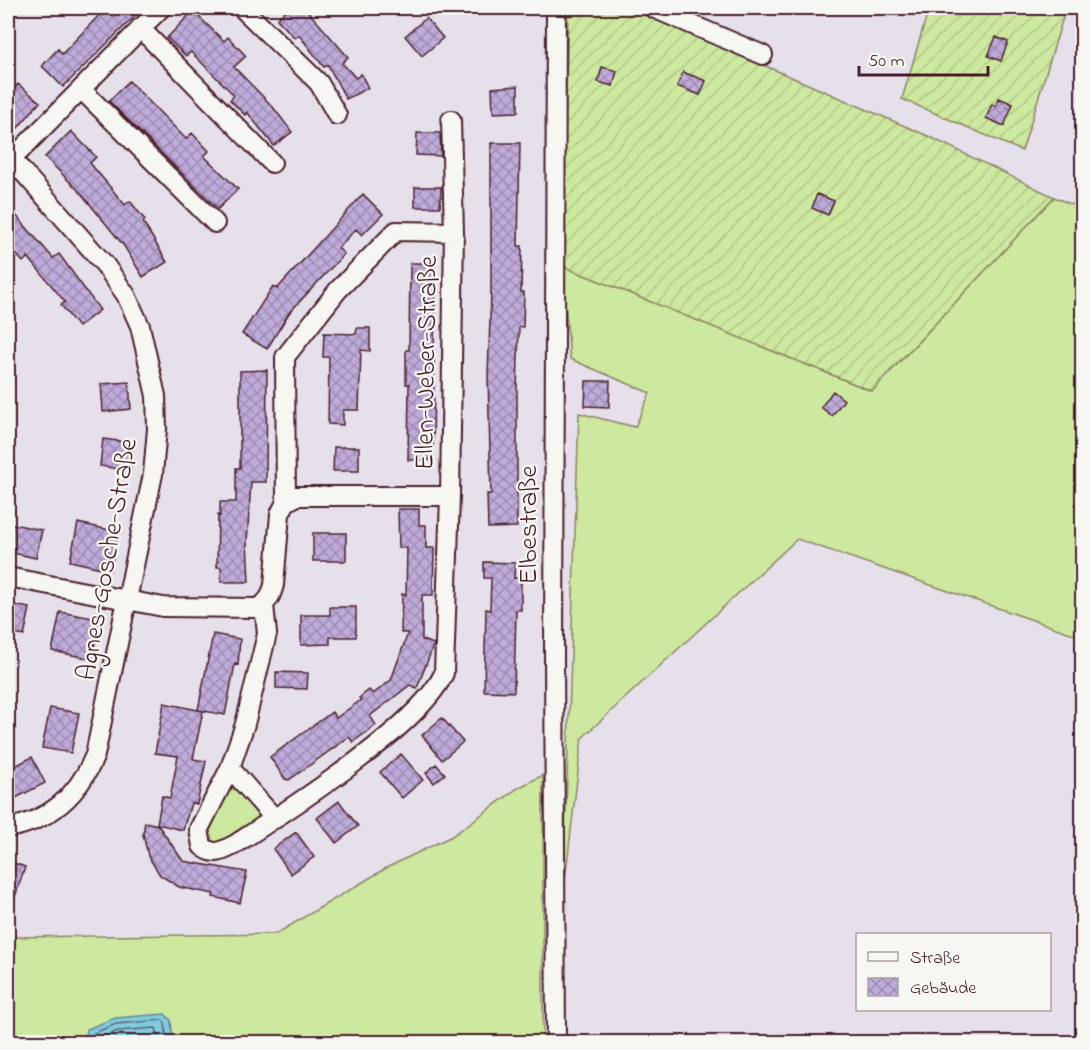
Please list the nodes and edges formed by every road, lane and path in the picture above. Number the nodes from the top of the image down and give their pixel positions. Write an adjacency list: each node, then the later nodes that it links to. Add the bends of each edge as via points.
1 (160, 8): 5 (street)
2 (556, 8): 22 (street, Elbestraße)
3 (653, 8): 6 (street)
4 (249, 10): 8 (street, via 319,83)
5 (140, 28): 7 (street); 11 (street)
6 (763, 55)
7 (81, 89): 10 (street); 12 (street)
8 (338, 115)
9 (451, 120): 13 (street, Ellen-Weber-Straße)
10 (10, 157): 17 (street, Agnes-Gosche-Straße, via 105,265 140,326 156,396 157,429 153,474)
11 (272, 163)
12 (215, 223)
13 (454, 232): 14 (street, Ellen-Weber-Straße); 15 (street, Ellen-Weber-Straße, via 396,231 338,290 285,357)
14 (450, 496): 15 (street, Ellen-Weber-Straße, via 297,496); 20 (street, Ellen-Weber-Straße, via 446,653 437,689 377,744)
15 (286, 502): 18 (street, Ellen-Weber-Straße, via 280,514 274,585)
16 (8, 577): 17 (street)
17 (127, 600): 18 (street, via 178,608); 21 (street, Agnes-Gosche-Straße, via 100,735 88,774 77,790 51,812)
18 (264, 605): 19 (street, Ellen-Weber-Straße, via 267,634)
19 (230, 768): 20 (street); 20 (street, Ellen-Weber-Straße, via 199,829 202,846 217,853)
20 (275, 819)
21 (8, 828)
22 (556, 1042)

